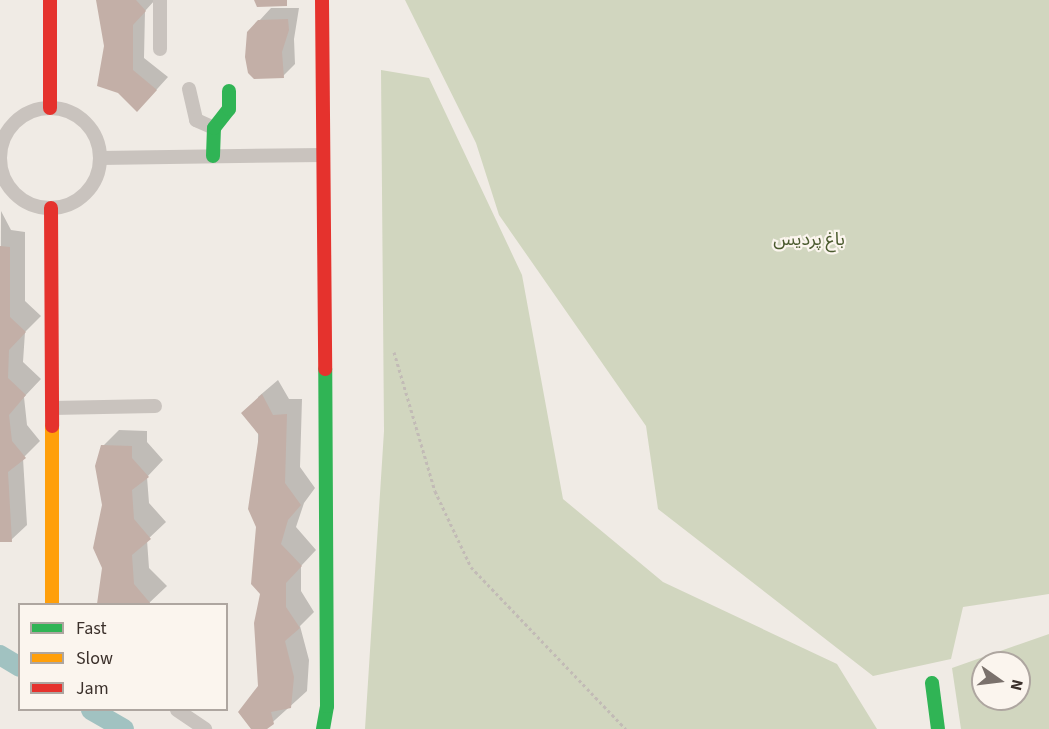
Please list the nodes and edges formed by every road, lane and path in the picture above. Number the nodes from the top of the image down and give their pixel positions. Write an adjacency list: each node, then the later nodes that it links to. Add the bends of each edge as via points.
1 (50, 0): 7 (street)
2 (159, 0): 4 (street)
3 (322, 0): 9 (street)
4 (160, 49)
5 (189, 89): 8 (street, via 196,120)
6 (229, 91): 8 (street, via 230,110)
7 (50, 108): 11 (street, via 21,118 10,129); 12 (street, via 80,117 98,142)
8 (214, 128): 10 (street)
9 (323, 155): 10 (street); 21 (street, via 327,694)
10 (213, 156): 12 (street)
11 (0, 158): 13 (street, via 3,174 21,199)
12 (100, 158): 13 (street, via 98,173 80,198)
13 (51, 208): 16 (street)
14 (394, 352): 22 (path, via 435,491 471,567)
15 (155, 406): 16 (street)
16 (52, 408): 17 (street)
17 (52, 603)
18 (932, 683): 23 (street)
19 (178, 711): 20 (street)
20 (205, 729)
21 (323, 729)
22 (626, 729)
23 (938, 729)

